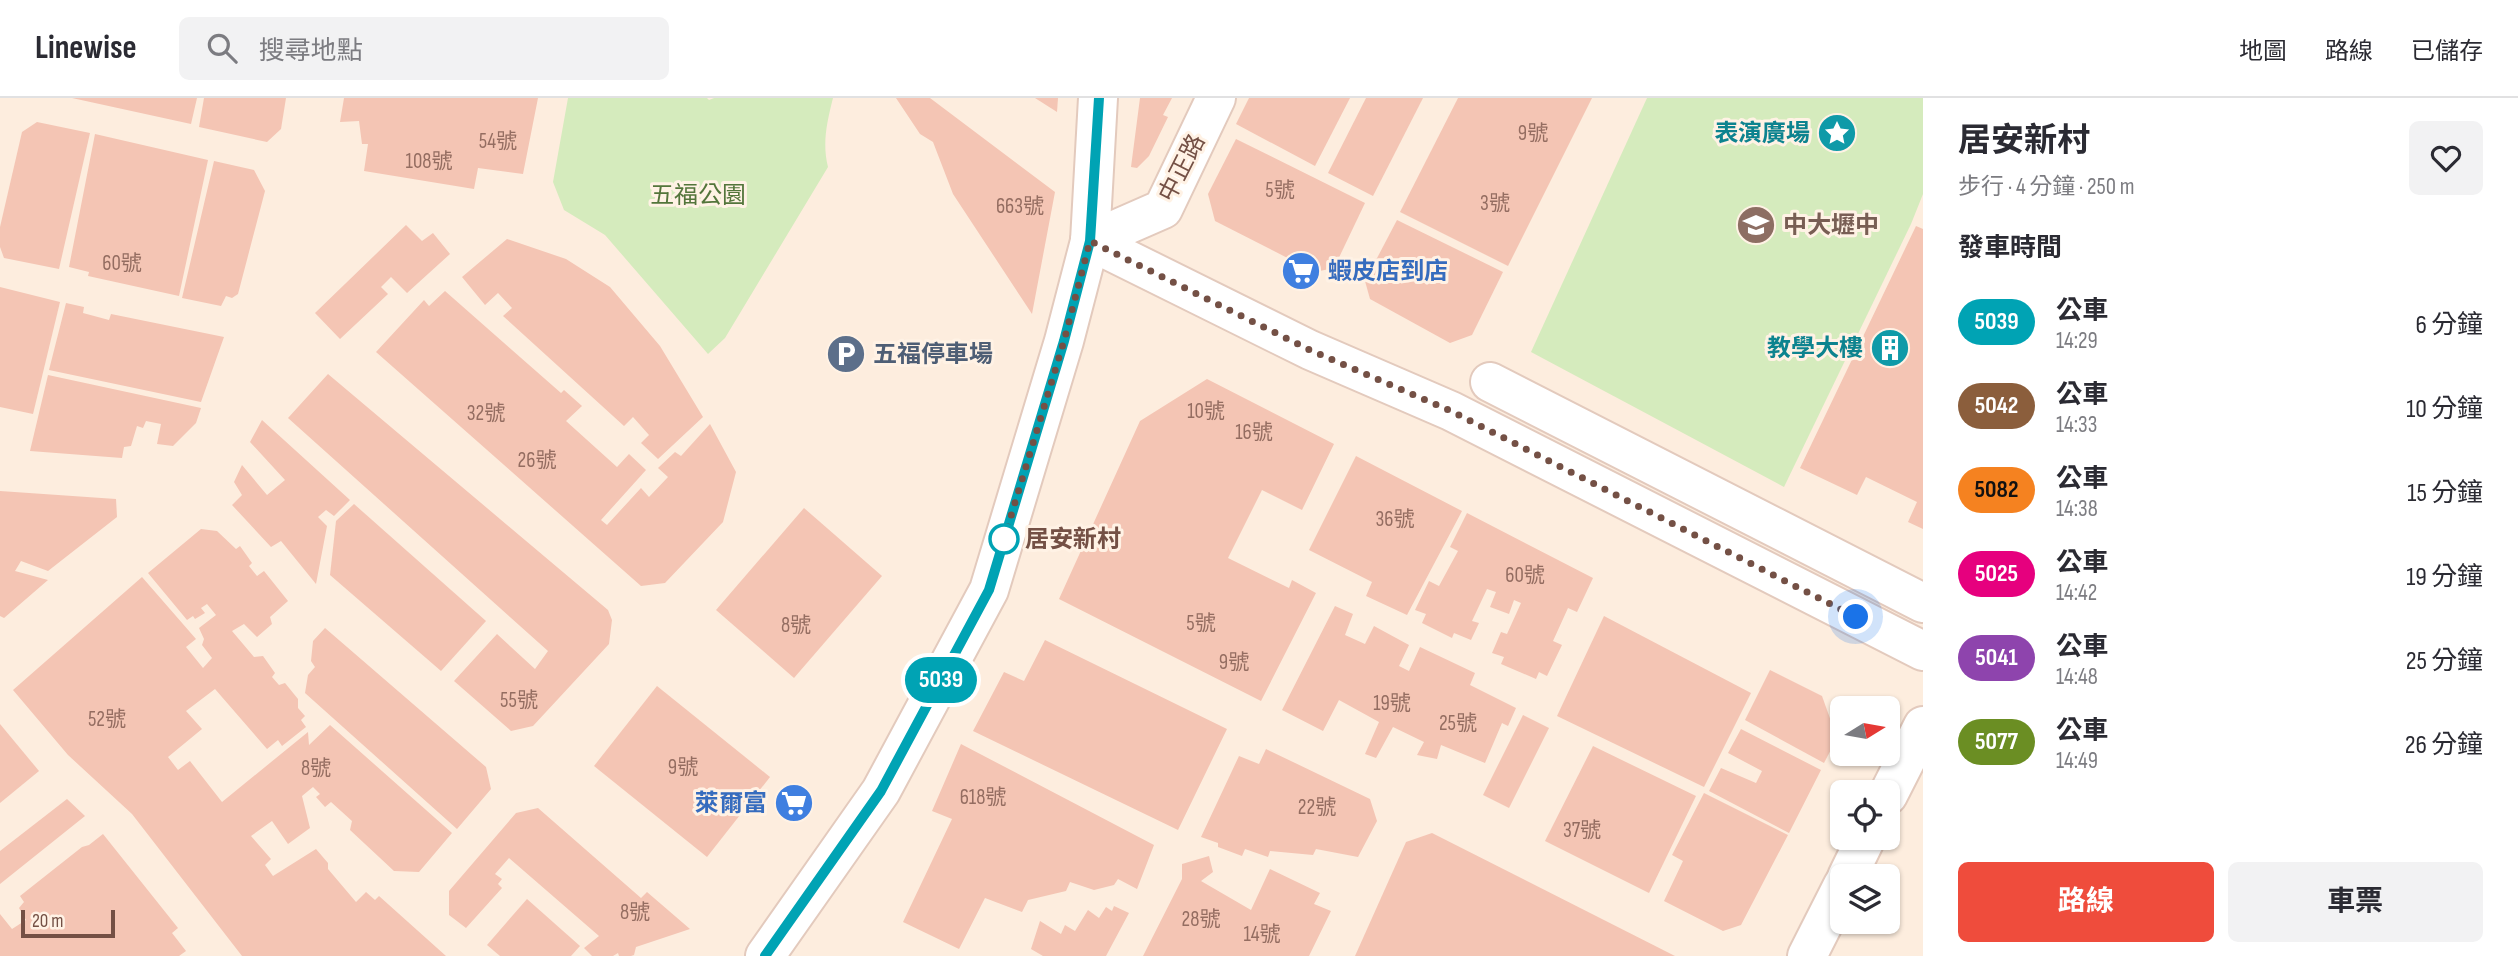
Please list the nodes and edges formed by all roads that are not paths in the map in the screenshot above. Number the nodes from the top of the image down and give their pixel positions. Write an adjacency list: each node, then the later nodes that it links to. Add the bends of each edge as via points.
1 (1098, 98): 3 (street)
2 (1216, 98): 3 (street, 中正路, via 1163,209)
3 (1090, 241): 6 (street, via 1310,350 1451,411); 10 (street, via 989,590 881,791)
4 (1490, 382): 5 (street)
5 (1923, 603)
6 (1923, 651)
7 (1923, 726): 8 (street)
8 (1896, 780)
9 (1830, 911): 11 (street)
10 (765, 956)
11 (1807, 956)

